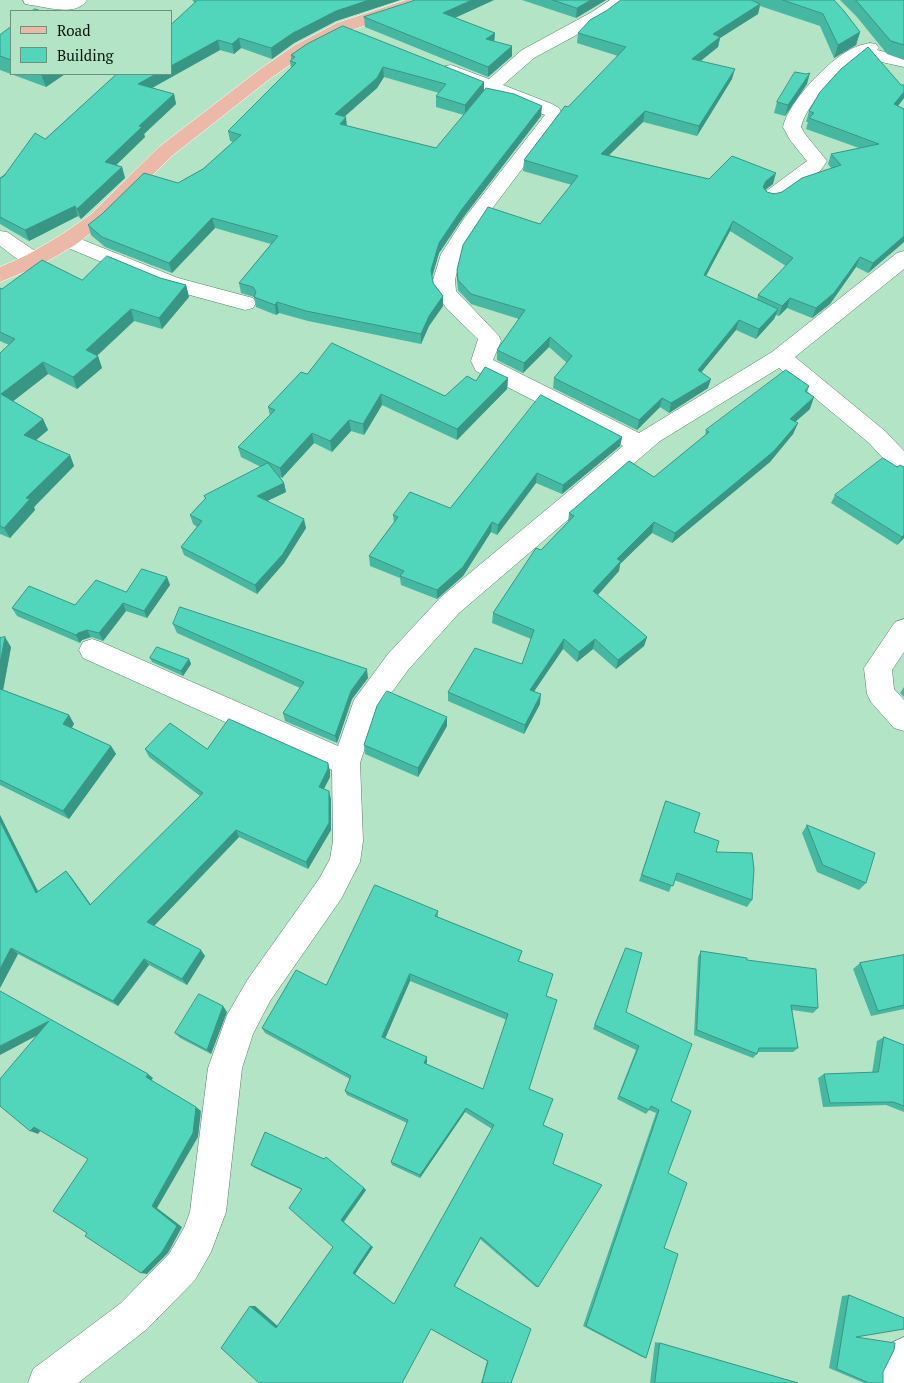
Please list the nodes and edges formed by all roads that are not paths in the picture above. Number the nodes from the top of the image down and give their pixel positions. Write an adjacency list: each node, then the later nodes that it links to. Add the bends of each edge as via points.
1 (31, 0): 2 (street, via 67,5)
2 (79, 0)
3 (422, 0): 5 (main road)
4 (621, 0): 11 (street, via 528,54)
5 (343, 27): 6 (street); 14 (main road, via 301,49 264,74 166,151 97,219)
6 (371, 38)
7 (868, 46): 8 (street); 10 (street); 12 (street, via 824,80 792,121 793,129 817,161)
8 (904, 62)
9 (435, 64): 11 (street)
10 (894, 77)
11 (491, 86): 20 (street, via 546,108 554,115 470,224 451,254 444,280 446,292 488,336 490,341 482,361 484,365)
12 (772, 196)
13 (0, 237): 16 (street)
14 (68, 240): 16 (main road); 18 (street, via 171,283)
15 (904, 258): 19 (street)
16 (34, 260): 17 (main road)
17 (0, 275)
18 (244, 303)
19 (780, 358): 20 (street); 21 (street, via 877,437)
20 (640, 444): 25 (street, via 450,605 398,662 364,709)
21 (904, 466)
22 (904, 630): 24 (street, via 878,668 881,694)
23 (92, 650): 25 (street)
24 (904, 719)
25 (346, 763): 27 (street, via 348,841 345,862 239,1027 225,1068 208,1212 198,1239 182,1267 134,1316)
26 (904, 1356): 28 (street, via 896,1371)
27 (47, 1383)
28 (895, 1383)

